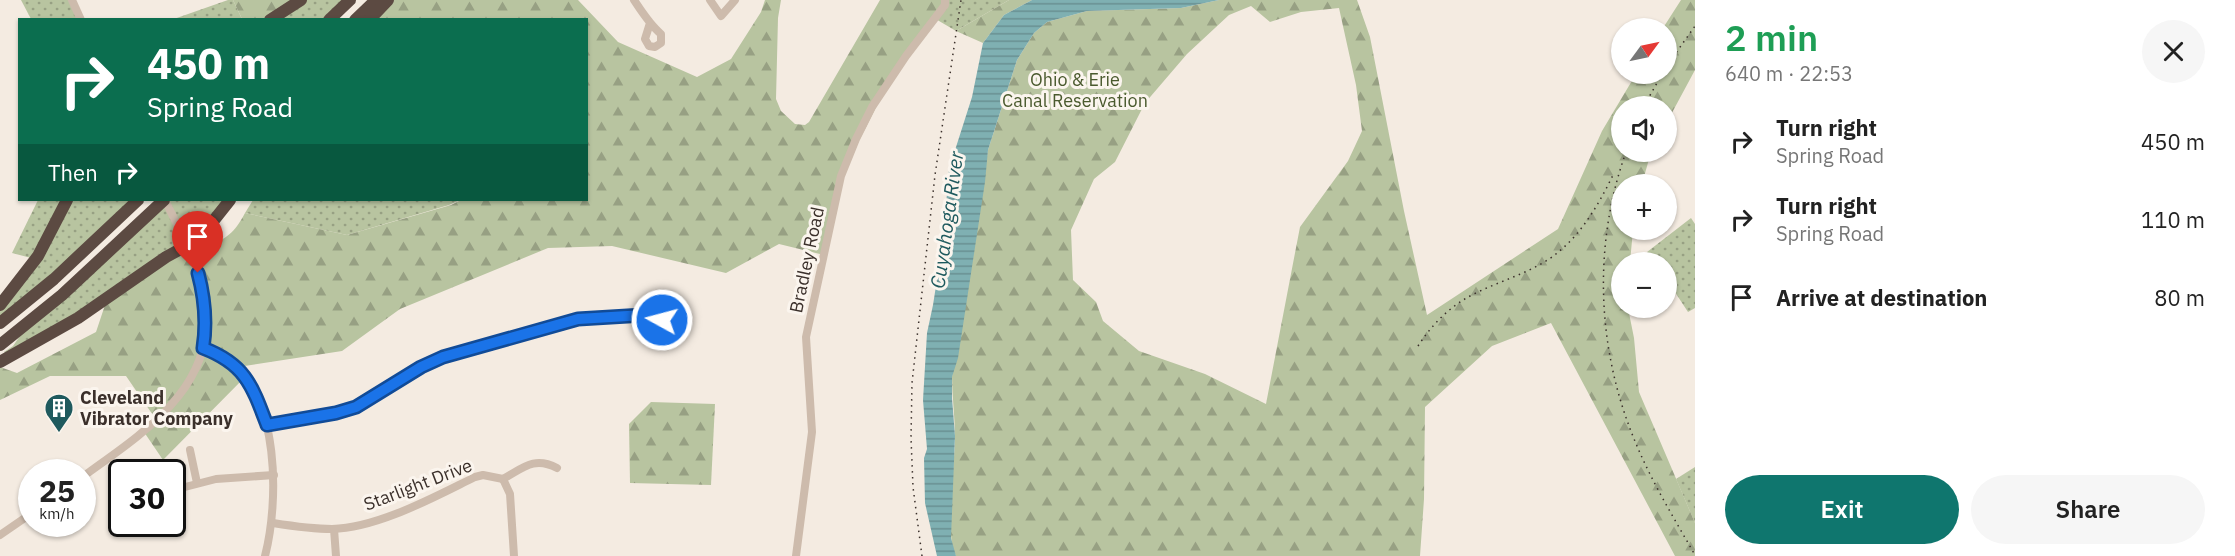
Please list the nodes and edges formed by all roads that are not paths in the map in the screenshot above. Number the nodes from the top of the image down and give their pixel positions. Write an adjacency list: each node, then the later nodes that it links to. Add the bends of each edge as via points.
1 (72, 0): 10 (street)
2 (301, 0): 11 (highway)
3 (350, 0): 12 (highway)
4 (376, 0): 13 (highway)
5 (388, 0): 14 (highway)
6 (634, 0): 15 (street)
7 (710, 0): 8 (street, via 721,16)
8 (735, 0)
9 (945, 0): 43 (street, Bradley Road, via 872,107 841,176 806,337 812,432)
10 (80, 18)
11 (273, 18)
12 (331, 18)
13 (357, 18)
14 (371, 18)
15 (650, 23)
16 (66, 201): 22 (highway, via 38,256)
17 (137, 201): 24 (highway, via 54,279)
18 (163, 201): 25 (highway, via 62,295)
19 (165, 201): 21 (street)
20 (229, 201): 21 (highway, via 199,239)
21 (187, 246): 26 (street, via 203,291); 27 (highway, via 78,318)
22 (0, 305)
23 (662, 320): 28 (street, via 644,315 578,319 443,357 356,407)
24 (0, 323)
25 (0, 345)
26 (203, 348): 28 (street, via 228,359 245,377); 30 (street, via 188,384 167,411)
27 (0, 362)
28 (267, 425): 32 (street)
29 (189, 450): 34 (street)
30 (96, 467)
31 (557, 468): 33 (street, via 532,463)
32 (274, 475): 34 (street); 37 (street)
33 (503, 479): 38 (street, Starlight Drive, via 475,477 406,510); 42 (street, via 510,494)
34 (197, 483): 35 (street)
35 (186, 487)
36 (18, 523): 39 (street)
37 (273, 523): 38 (street, Starlight Drive); 40 (street)
38 (334, 529): 41 (street)
39 (0, 535)
40 (265, 556)
41 (336, 556)
42 (514, 556)
43 (796, 556)

